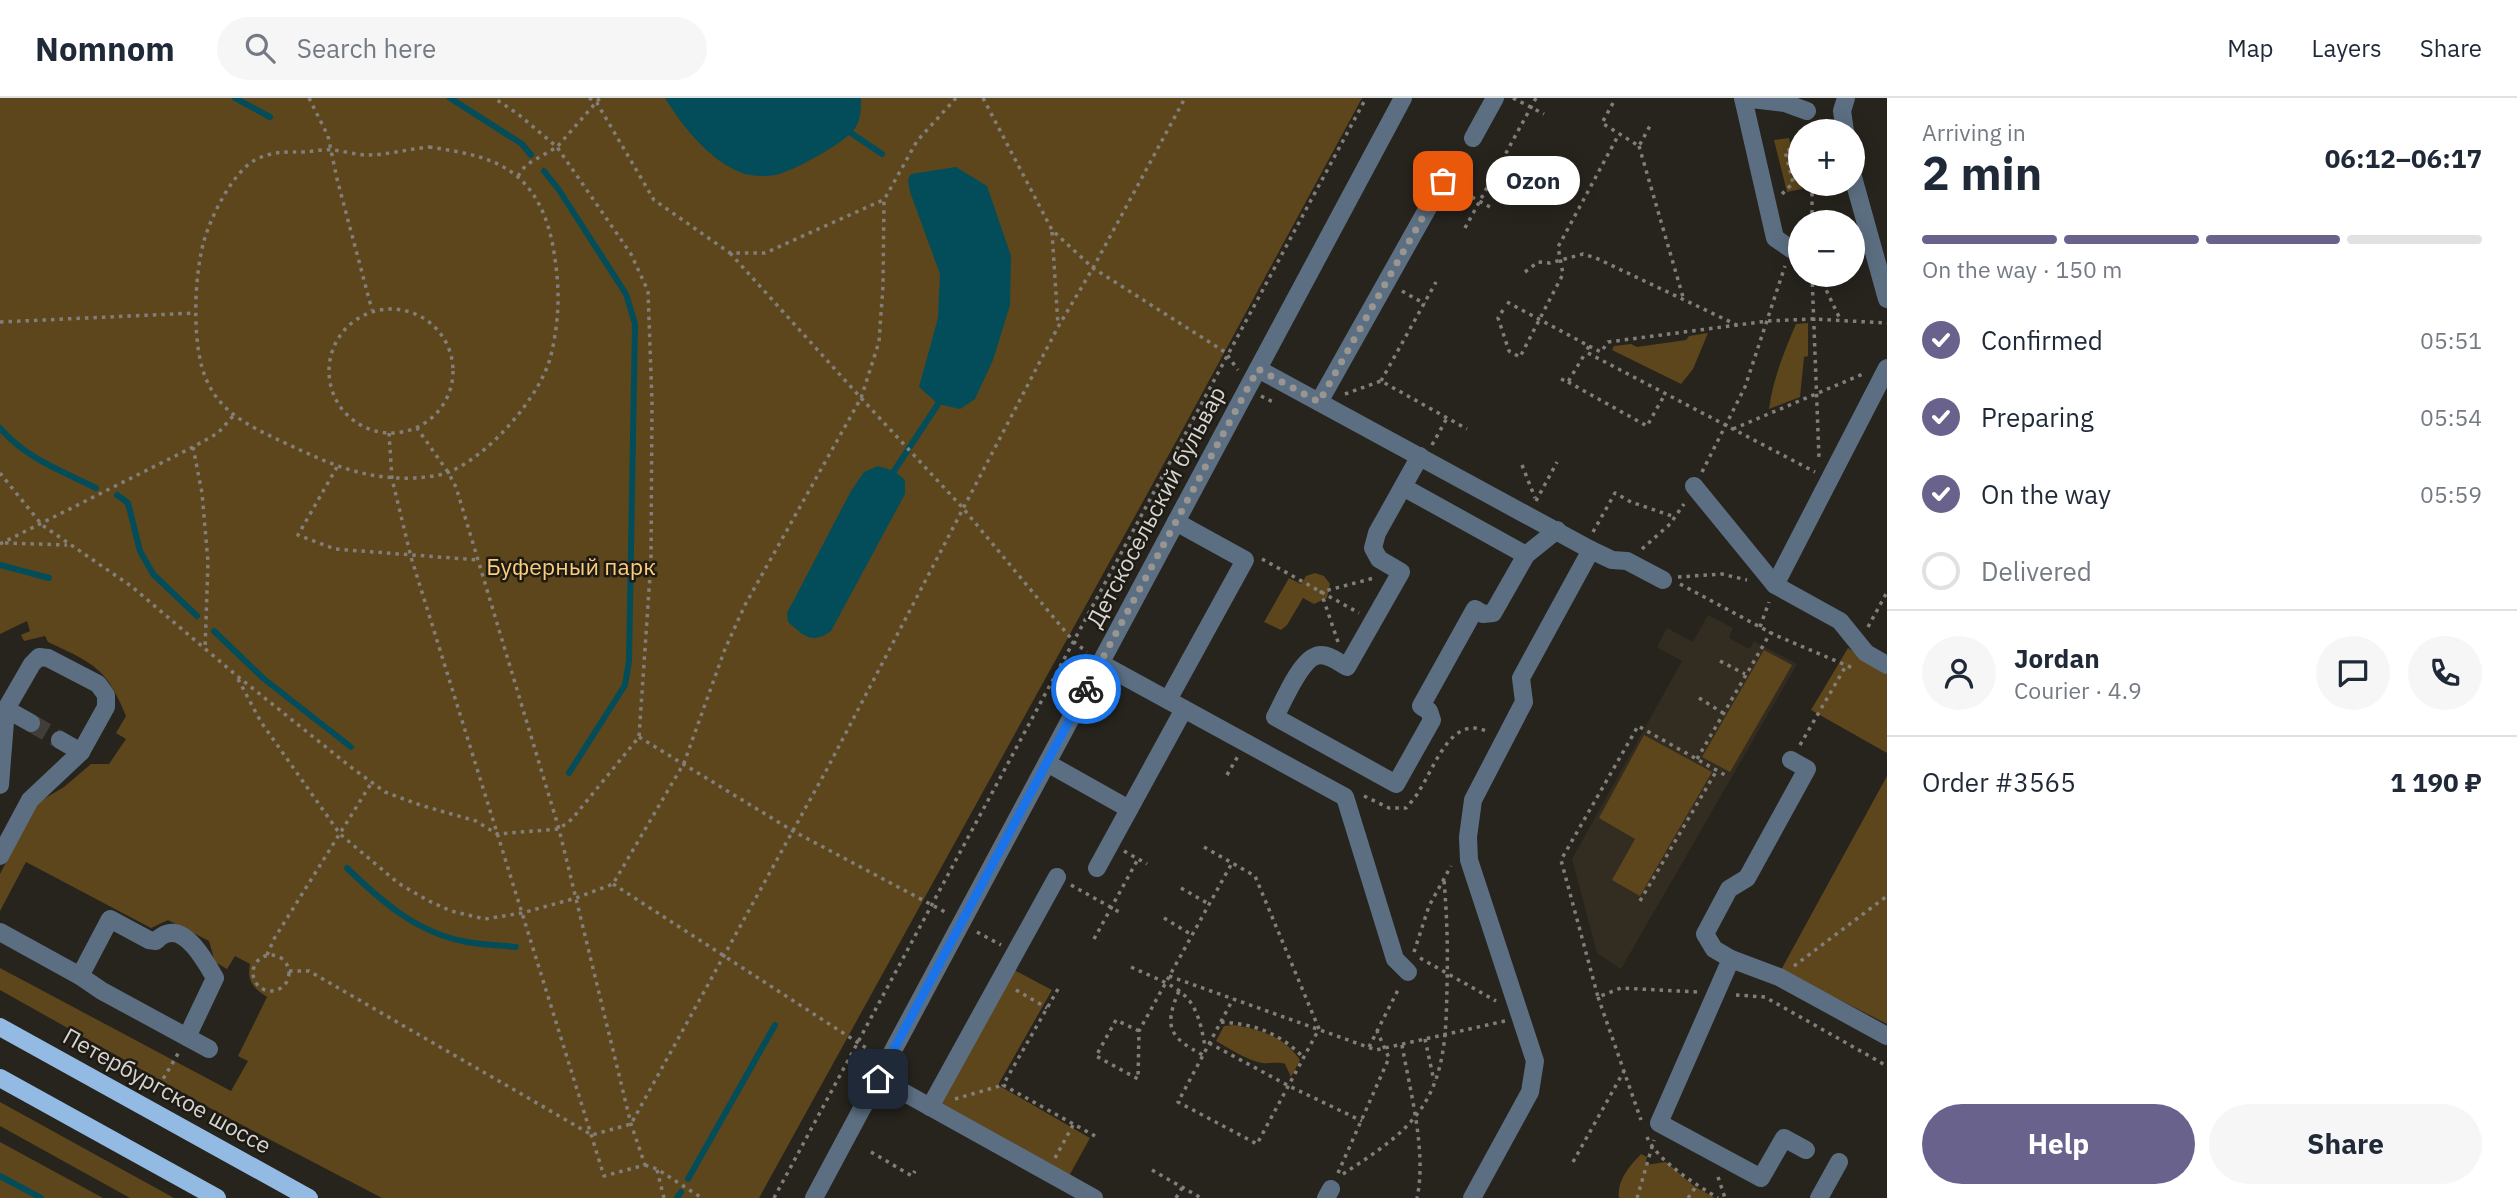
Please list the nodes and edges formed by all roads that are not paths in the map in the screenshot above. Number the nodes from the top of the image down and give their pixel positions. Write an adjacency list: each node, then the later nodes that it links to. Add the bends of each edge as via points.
1 (1404, 98): 13 (street, Детскосельский бульвар)
2 (1495, 98): 7 (street)
3 (1743, 98): 5 (street); 10 (street, via 1775,238)
4 (1846, 98): 6 (street)
5 (1807, 111)
6 (1843, 119)
7 (1473, 138)
8 (1443, 181): 14 (street)
9 (1858, 196): 11 (street)
10 (1788, 247)
11 (1887, 299)
12 (1887, 369): 23 (street, via 1825,477)
13 (1251, 374): 14 (street); 18 (street, Детскосельский бульвар)
14 (1319, 402): 15 (street)
15 (1422, 457): 17 (street); 19 (street, via 1532,508)
16 (1694, 486): 23 (street)
17 (1403, 487): 21 (street); 21 (street, via 1373,548 1379,559 1401,572 1347,667 1317,655 1304,664 1275,717 1396,785 1432,720 1421,706 1475,609 1493,613)
18 (1176, 522): 24 (street, Детскосельский бульвар); 26 (street, via 1245,560)
19 (1557, 530): 20 (street); 21 (street)
20 (1588, 548): 22 (street); 56 (street, via 1521,678 1524,702 1473,800 1469,860 1535,1061 1530,1092)
21 (1526, 555)
22 (1663, 580)
23 (1775, 585): 25 (street, via 1840,621 1866,653)
24 (1101, 663): 26 (street); 33 (street, Детскосельский бульвар)
25 (1887, 665)
26 (1168, 700): 28 (street)
27 (6, 709): 29 (street); 31 (street, via 40,657 98,684 106,695 106,707); 34 (street)
28 (1184, 709): 35 (street); 41 (street, via 1345,797 1395,959)
29 (31, 723)
30 (60, 740): 31 (street)
31 (81, 752): 36 (street, via 30,800)
32 (1791, 760): 40 (street, via 1807,769 1747,878 1729,889 1705,934 1714,949)
33 (1047, 763): 35 (street); 48 (street, Детскосельский бульвар)
34 (0, 785)
35 (1129, 808): 37 (street)
36 (0, 856)
37 (1097, 868)
38 (1057, 877): 49 (street)
39 (0, 932): 42 (street)
40 (1731, 959): 45 (street, via 1779,978); 50 (street, via 1659,1123 1761,1178 1784,1138)
41 (1408, 972)
42 (80, 976): 44 (street); 44 (street, via 110,919 149,940 156,941 166,933 191,943 215,978)
43 (0, 1027): 53 (main road, Петербургское шоссе)
44 (187, 1037): 46 (street)
45 (1887, 1037)
46 (209, 1049)
47 (0, 1078): 52 (main road)
48 (878, 1079): 49 (street); 54 (street, Детскосельский бульвар)
49 (929, 1107): 55 (street)
50 (1806, 1150)
51 (1839, 1162): 57 (street)
52 (217, 1198)
53 (309, 1198)
54 (814, 1198)
55 (1094, 1198)
56 (1472, 1198)
57 (1819, 1198)

